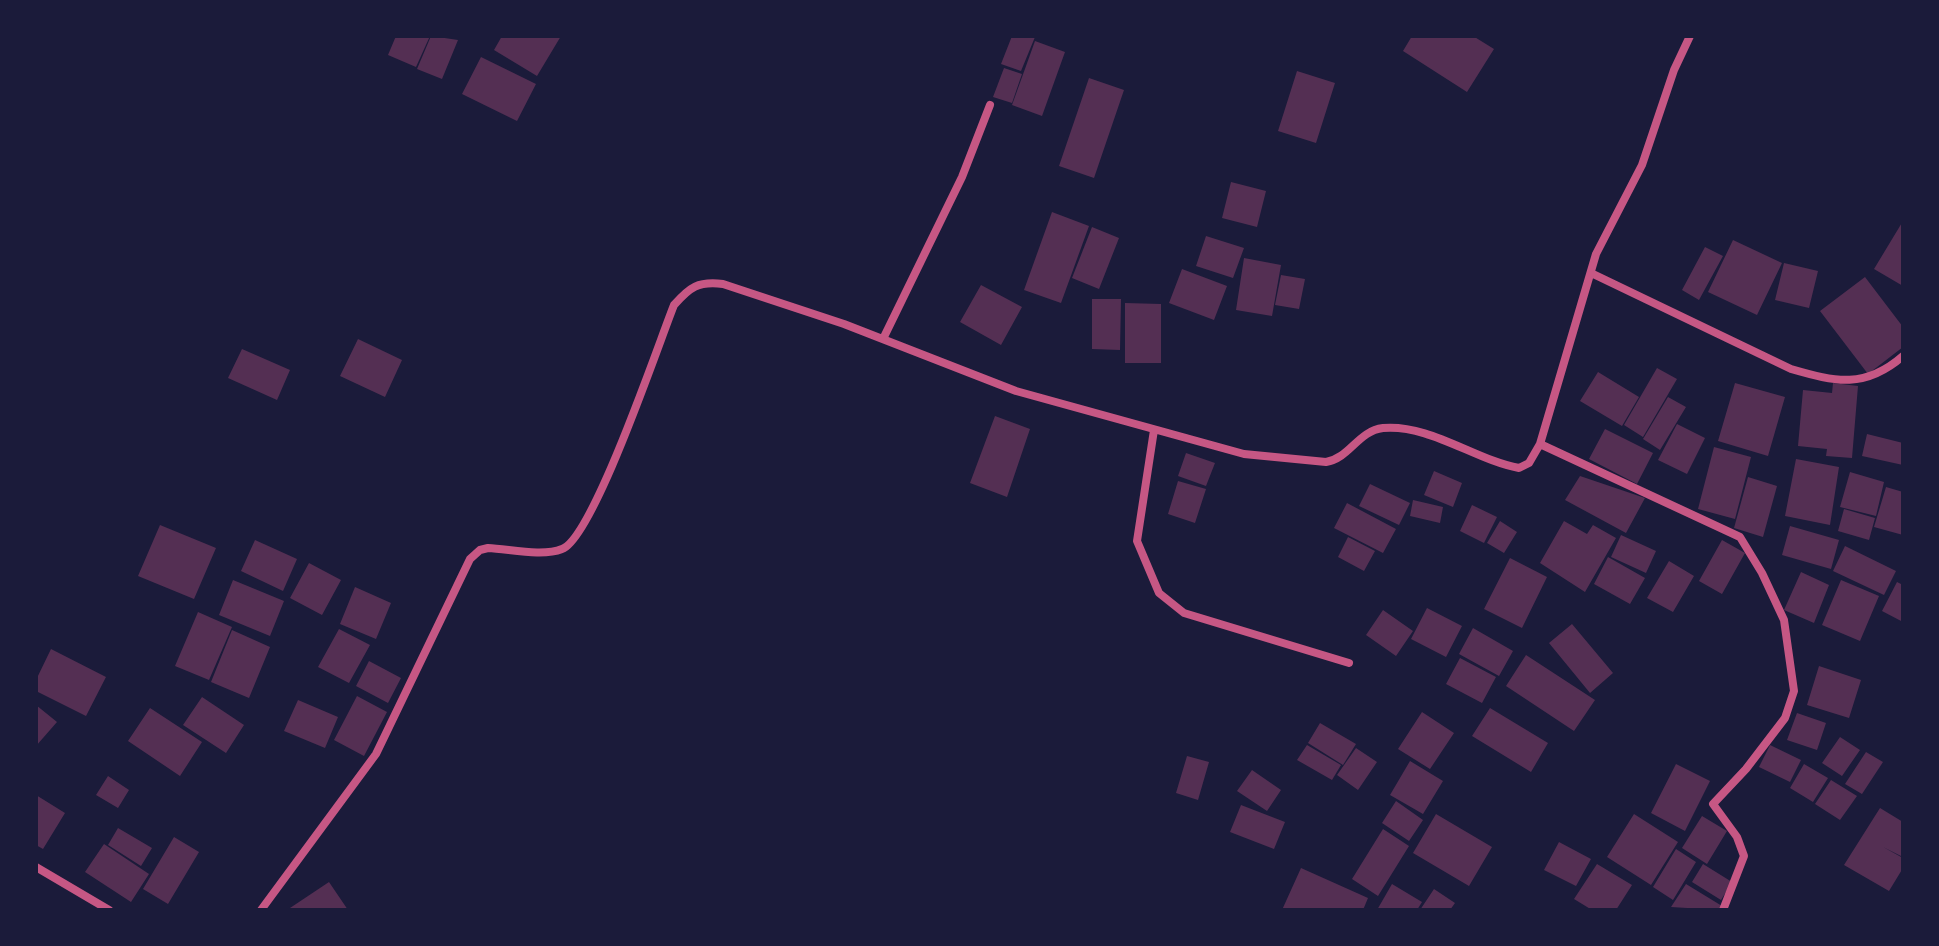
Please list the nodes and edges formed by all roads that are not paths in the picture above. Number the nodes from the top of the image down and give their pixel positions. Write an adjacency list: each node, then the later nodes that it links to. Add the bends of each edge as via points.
1 (1690, 36): 3 (street, via 1642,165 1608,226)
2 (990, 105): 4 (street, via 962,177)
3 (1591, 273): 5 (street, via 1791,369 1825,379 1866,380); 7 (street)
4 (883, 339): 6 (street, via 1016,391); 11 (street, via 723,284 690,287 674,305 578,537 560,550 488,548 470,559 376,754)
5 (1903, 356)
6 (1154, 430): 7 (street, via 1244,454 1309,463 1338,460 1364,436 1384,428 1413,432 1519,468 1529,463); 8 (street, via 1137,541 1159,593 1184,613)
7 (1540, 444): 12 (street, via 1740,537 1784,620 1794,691 1785,718 1713,804 1744,856)
8 (1349, 663)
9 (36, 867): 10 (street)
10 (109, 910)
11 (261, 910)
12 (1723, 910)

